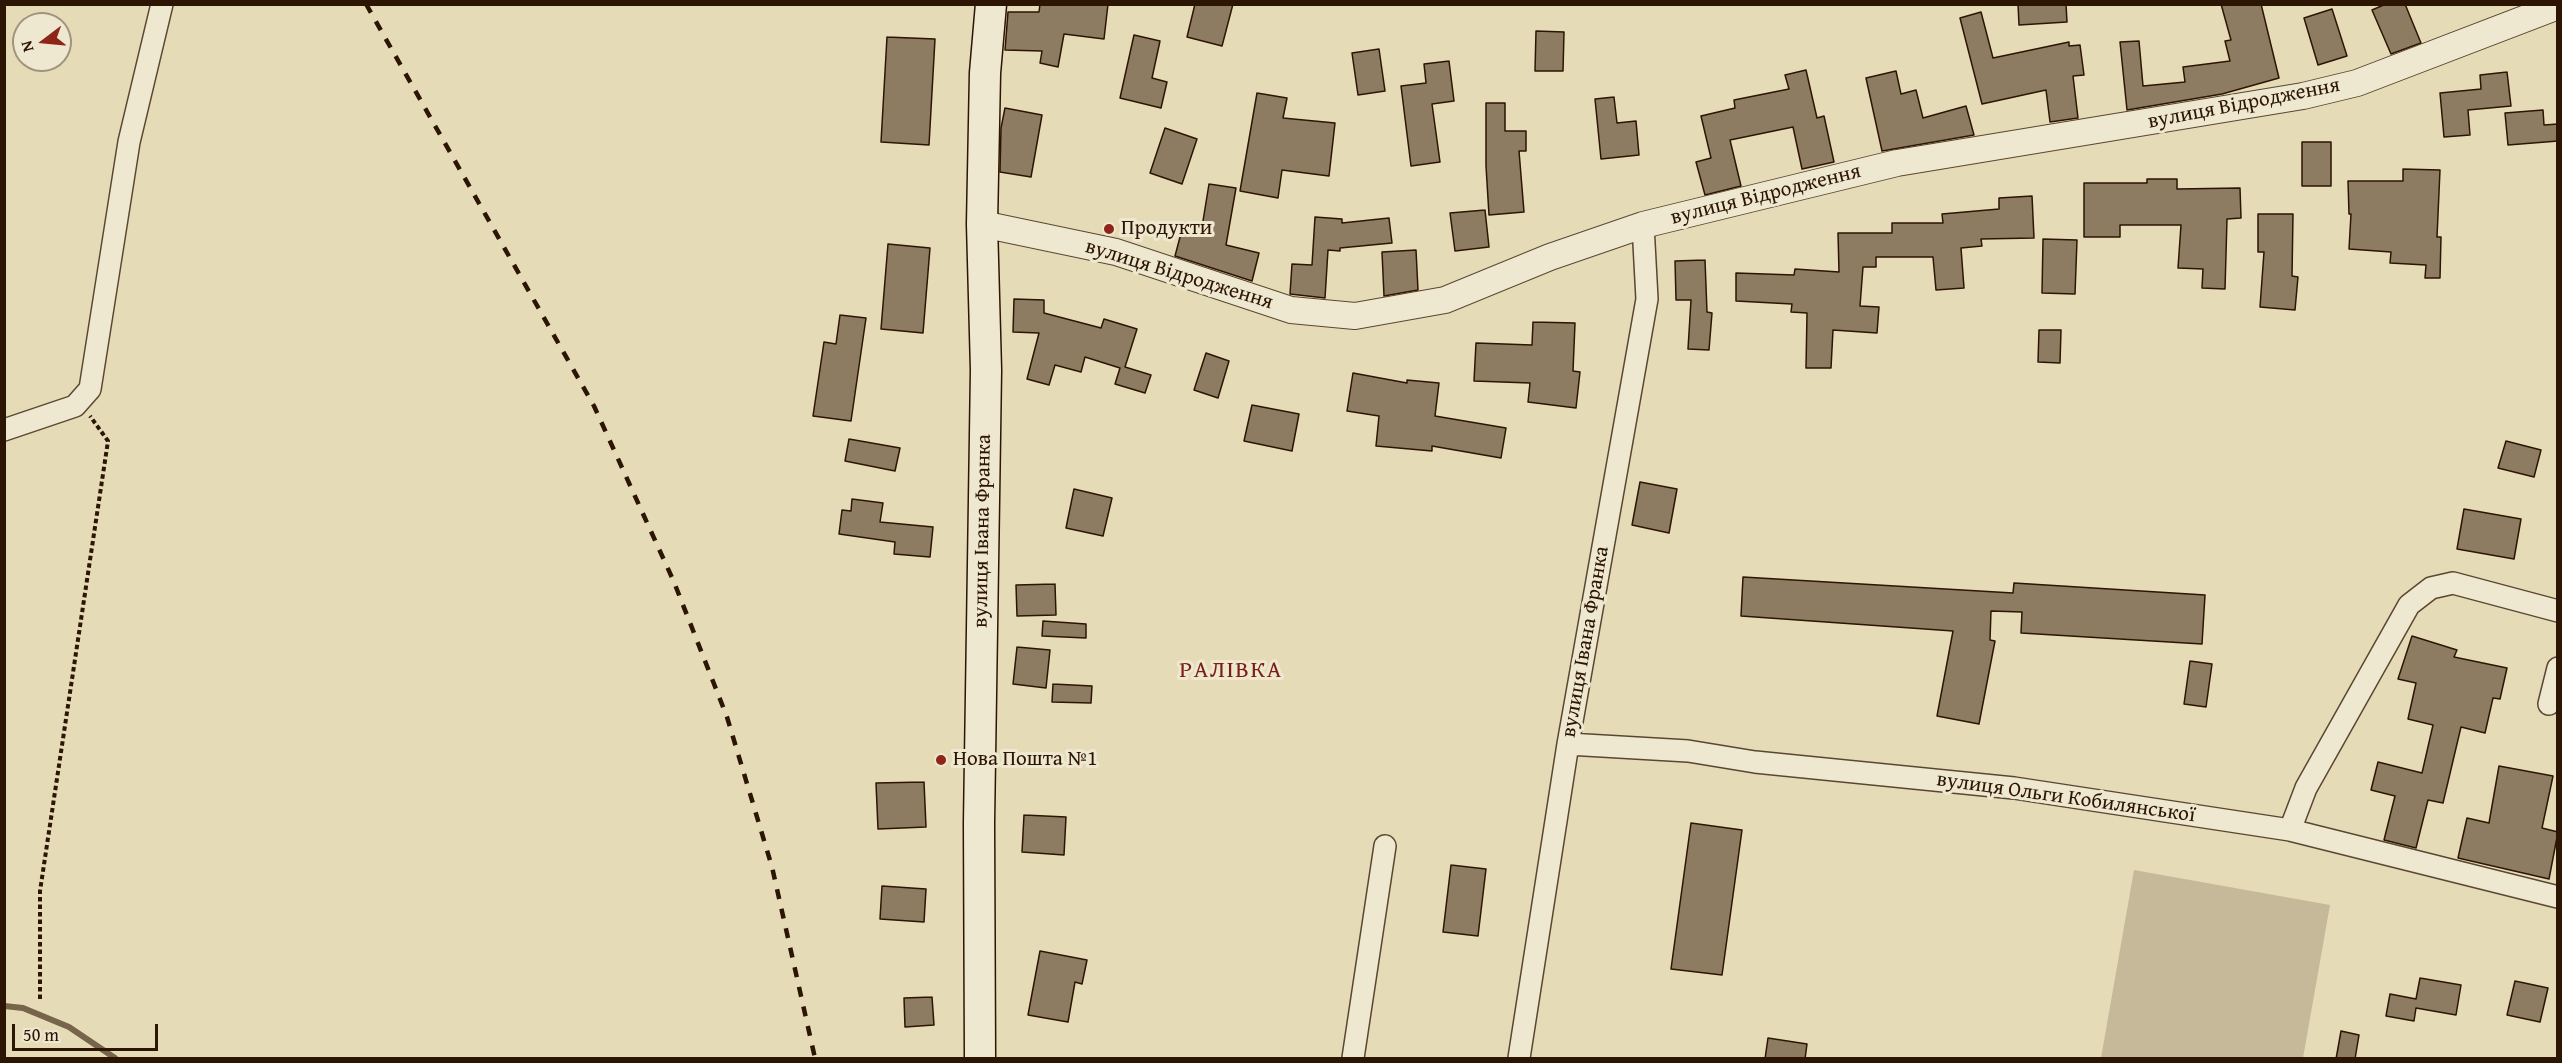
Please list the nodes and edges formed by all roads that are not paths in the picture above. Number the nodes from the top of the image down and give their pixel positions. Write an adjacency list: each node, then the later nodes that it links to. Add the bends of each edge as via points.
1 (162, 4): 6 (street, via 129,142 90,389 75,406)
2 (991, 4): 4 (main road, вулиця Івана Франка)
3 (2558, 6): 5 (street, вулиця Відродження, via 2357,83 2303,96 1897,163)
4 (982, 224): 5 (street, вулиця Відродження, via 1116,252 1291,310 1355,316 1445,300 1550,257); 14 (main road, вулиця Івана Франка, via 986,370 979,823)
5 (1643, 225): 10 (street, вулиця Івана Франка, via 1647,298)
6 (4, 430)
7 (2558, 610): 11 (street, via 2453,583 2431,588 2409,605 2306,788)
8 (2558, 668): 9 (street)
9 (2548, 704)
10 (1568, 744): 11 (street, вулиця Ольги Кобилянської, via 1688,751 1755,762 2014,788); 16 (street, вулиця Івана Франка)
11 (2290, 830): 13 (street, вулиця Ольги Кобилянської)
12 (1385, 846): 15 (street)
13 (2558, 897)
14 (980, 1059)
15 (1353, 1059)
16 (1519, 1059)

